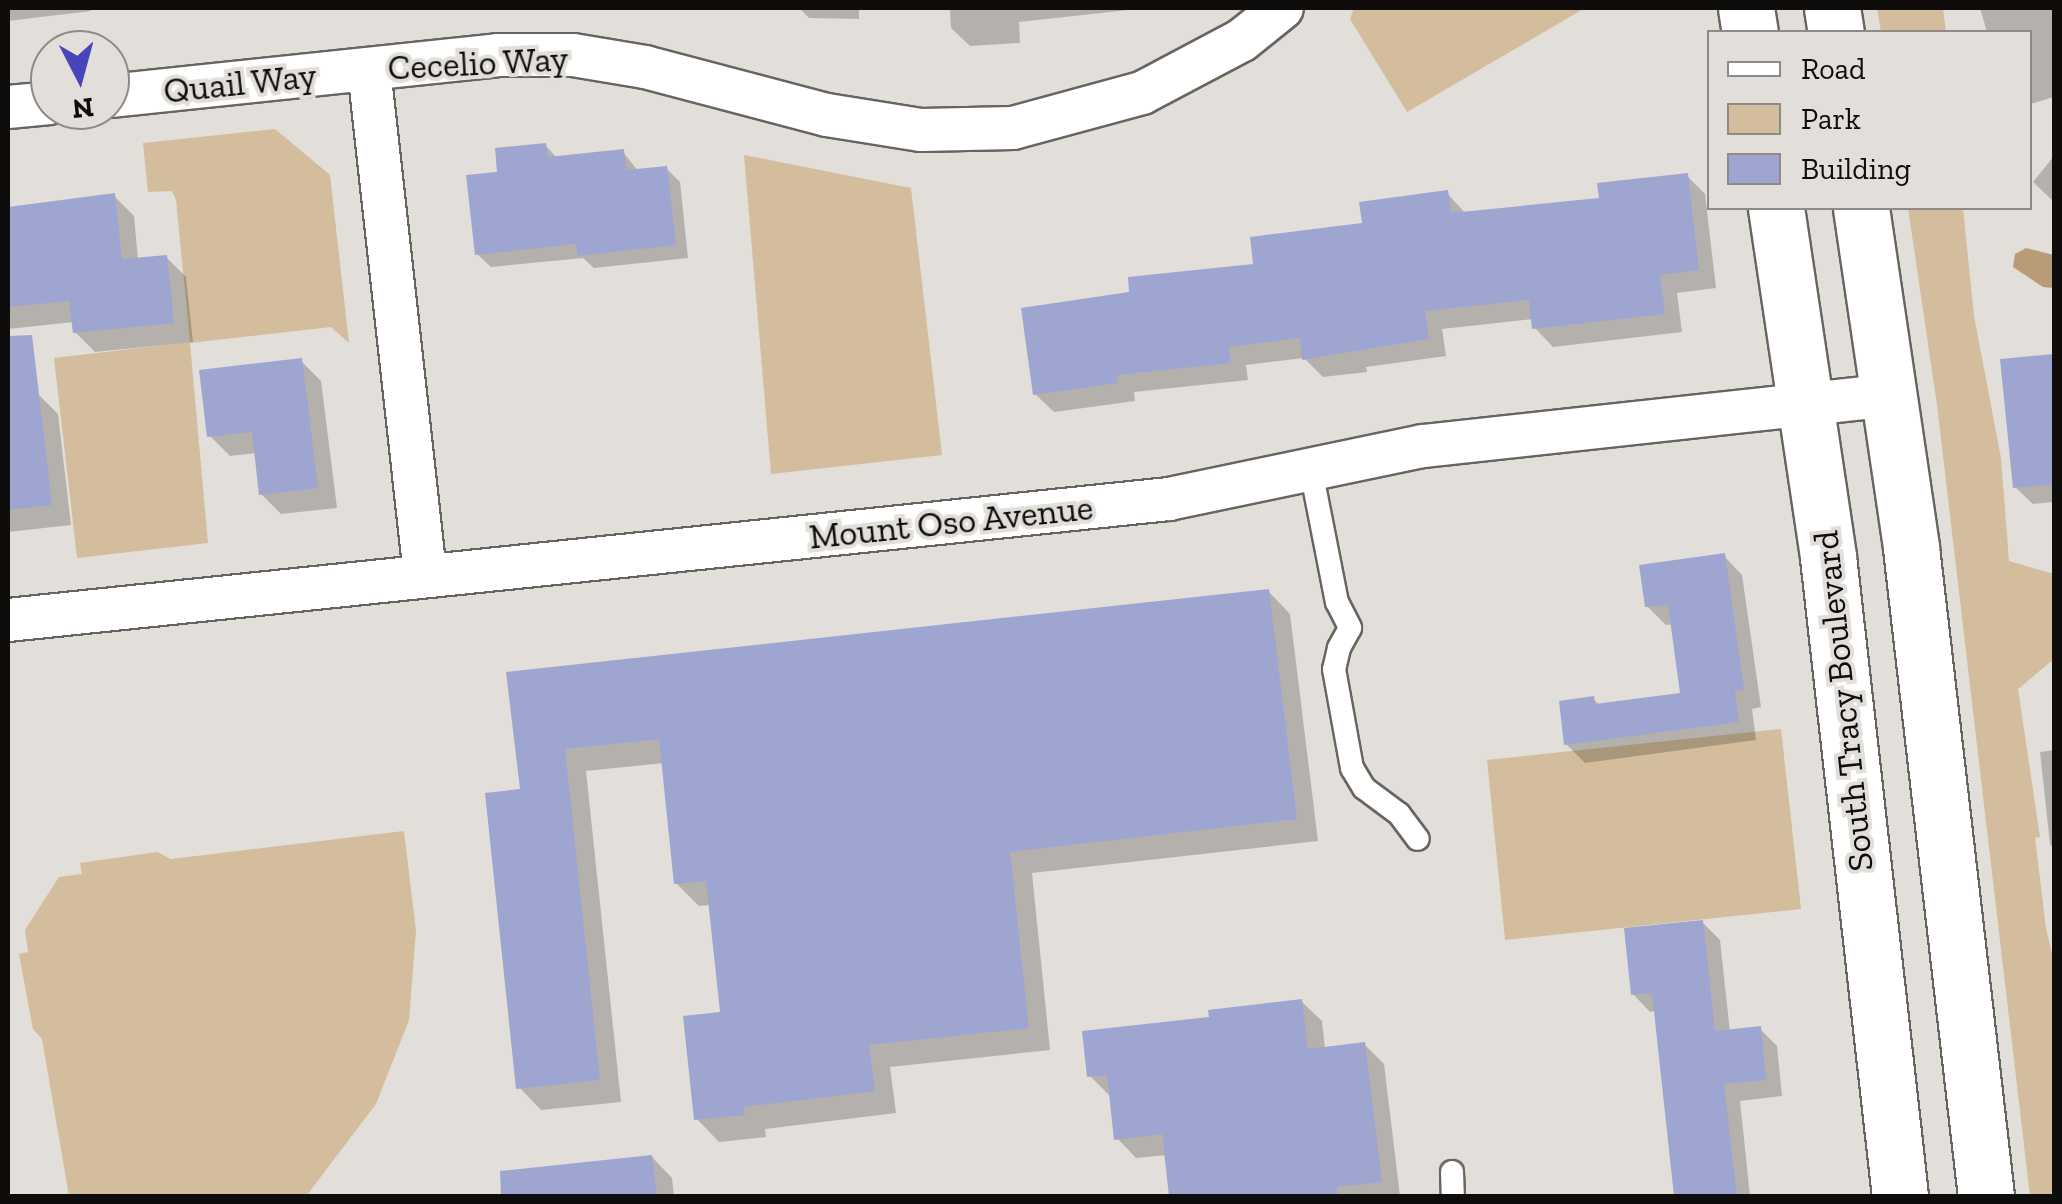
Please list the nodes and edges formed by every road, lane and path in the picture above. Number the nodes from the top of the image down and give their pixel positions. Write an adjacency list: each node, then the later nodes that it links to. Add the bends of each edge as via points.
1 (1282, 8): 2 (street, Cecelio Way, via 1242,40 1142,93 1013,128 921,130 827,115 572,54)
2 (369, 69): 3 (street, Quail Way); 9 (street, Cecelio Way)
3 (130, 94)
4 (1776, 210): 7 (main road, South Tracy Boulevard)
5 (1862, 210): 6 (main road)
6 (1890, 395): 7 (street, Mount Oso Avenue); 15 (main road)
7 (1807, 406): 8 (street, Mount Oso Avenue, via 1423,446); 14 (main road, South Tracy Boulevard)
8 (1311, 470): 9 (street, Mount Oso Avenue, via 1169,498); 11 (lane, via 1337,602 1350,628 1334,670 1352,768)
9 (425, 574): 10 (street, Mount Oso Avenue)
10 (8, 620)
11 (1418, 839)
12 (1452, 1172): 13 (lane)
13 (1453, 1196)
14 (1900, 1196)
15 (1986, 1196)

